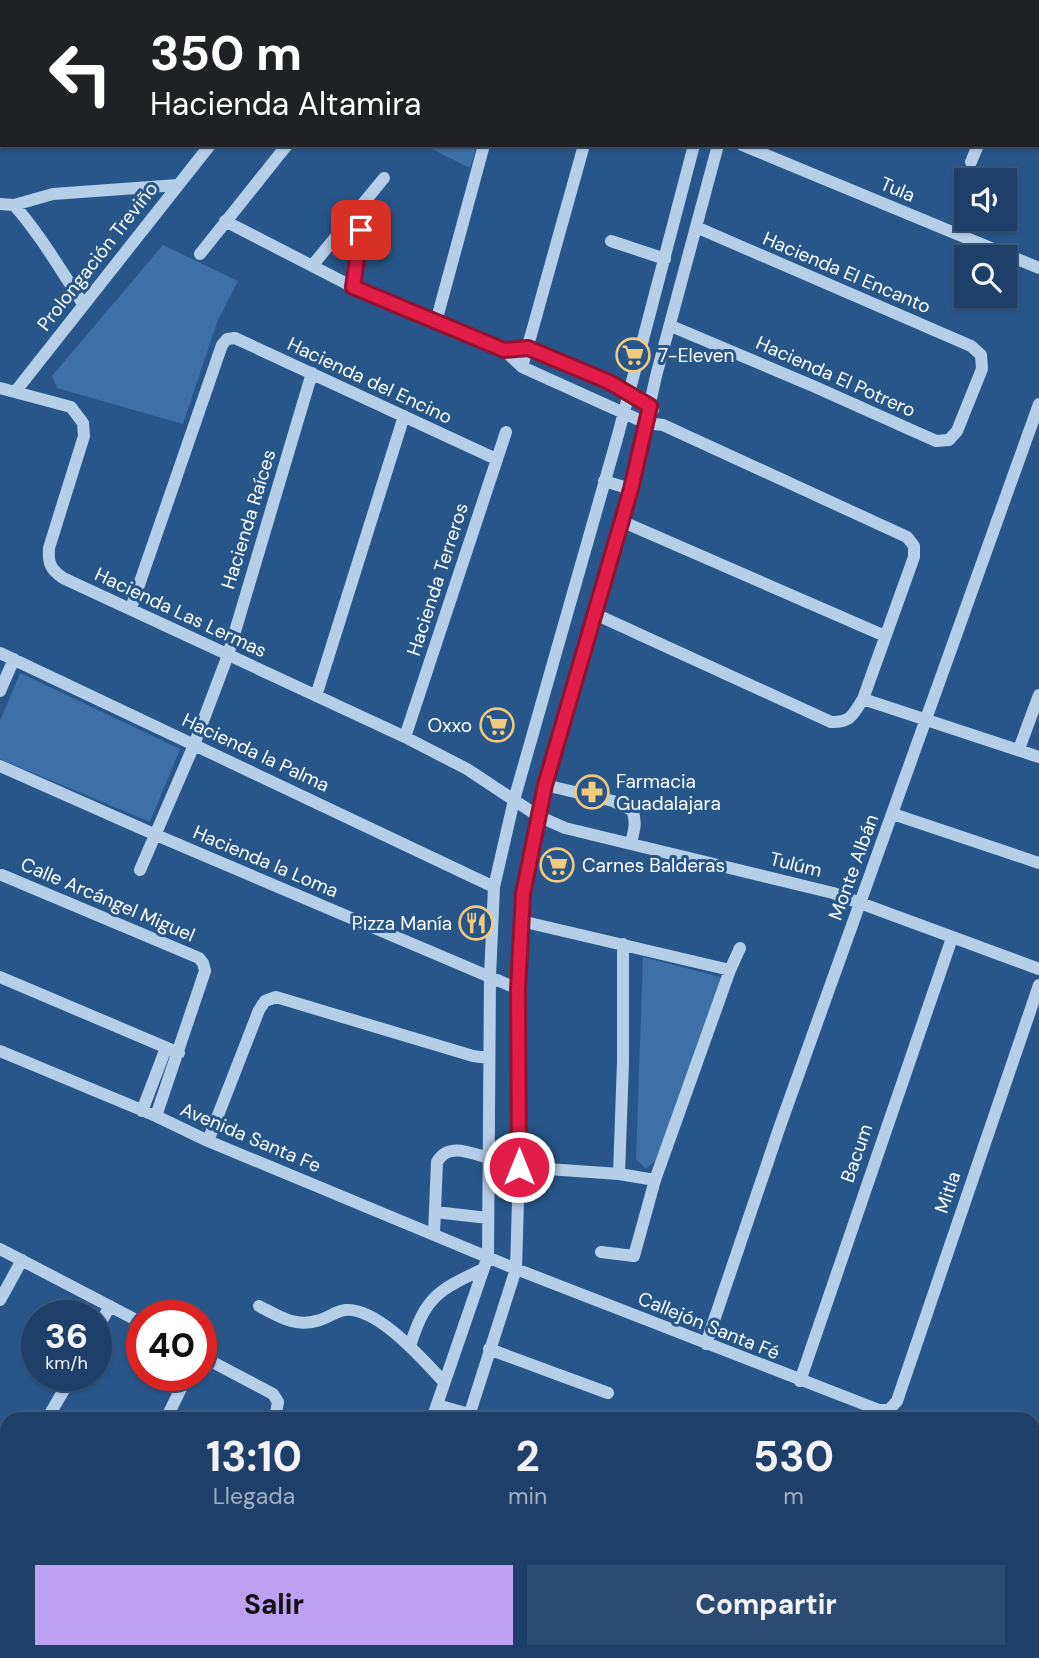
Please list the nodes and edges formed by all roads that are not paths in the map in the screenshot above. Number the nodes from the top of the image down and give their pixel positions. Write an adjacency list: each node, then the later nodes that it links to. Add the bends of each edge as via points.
1 (208, 147): 11 (street, Prolongación Treviño)
2 (285, 147): 15 (street)
3 (483, 147): 24 (street)
4 (583, 147): 26 (street)
5 (693, 147): 19 (street)
6 (717, 147): 16 (street)
7 (747, 147): 21 (street, Tula)
8 (977, 147): 9 (street)
9 (971, 162)
10 (384, 178): 12 (street)
11 (178, 185): 14 (street, via 53,194); 23 (street, Prolongación Treviño)
12 (366, 201): 20 (street); 22 (street)
13 (0, 204): 14 (street)
14 (14, 205): 23 (street)
15 (225, 221): 18 (street); 20 (street)
16 (696, 227): 25 (street); 40 (street, Hacienda El Encanto, via 971,346 981,355 982,369)
17 (611, 241): 19 (street)
18 (200, 254)
19 (665, 259): 32 (street)
20 (312, 266): 22 (street)
21 (1039, 268)
22 (353, 287): 24 (street)
23 (83, 304): 31 (street, Prolongación Treviño)
24 (436, 323): 27 (street)
25 (671, 327): 34 (street); 40 (street, Hacienda El Potrero, via 936,441)
26 (528, 348): 27 (street); 28 (street); 32 (street)
27 (504, 350): 28 (street)
28 (522, 368): 35 (street)
29 (312, 373): 36 (street, Hacienda del Encino); 45 (street, Hacienda del Encino, via 235,338 222,345); 49 (street, Hacienda Raíces)
30 (0, 388): 31 (street, Hacienda Las Lermas)
31 (15, 392): 45 (street, Hacienda Las Lermas, via 71,407 83,423 84,436 49,548 52,570)
32 (629, 393): 34 (street); 35 (street)
33 (1039, 404): 55 (street, Monte Albán)
34 (650, 406): 37 (street); 38 (street)
35 (624, 413): 37 (street); 42 (street)
36 (404, 416): 41 (street, Hacienda del Encino); 53 (street)
37 (646, 423): 38 (street); 43 (street)
38 (663, 425): 47 (street, via 907,537 914,546 914,557)
39 (506, 432): 41 (street, Hacienda Terreros)
40 (949, 440)
41 (496, 459): 56 (street, Hacienda Terreros)
42 (604, 481): 43 (street); 62 (street)
43 (631, 489): 44 (street)
44 (621, 521): 46 (street); 47 (street)
45 (131, 608): 49 (street, Hacienda Las Lermas)
46 (595, 614): 54 (street, via 831,722 851,718); 61 (street)
47 (885, 636): 54 (street)
48 (0, 653): 50 (street, Hacienda la Palma)
49 (228, 655): 53 (street, Hacienda Las Lermas); 57 (street, Hacienda Raíces)
50 (14, 659): 51 (street); 57 (street, Hacienda la Palma)
51 (0, 691)
52 (1039, 695): 58 (street)
53 (316, 696): 56 (street, Hacienda Las Lermas)
54 (863, 699): 55 (street)
55 (927, 720): 58 (street); 63 (street, Monte Albán)
56 (405, 737): 62 (street, Hacienda Las Lermas)
57 (194, 745): 65 (street, Hacienda Raíces); 70 (street, Hacienda la Palma)
58 (1019, 749): 59 (street)
59 (1039, 757)
60 (0, 766): 65 (street, Hacienda la Loma)
61 (545, 785): 64 (street); 66 (street, via 632,810 635,827)
62 (514, 800): 64 (street, Hacienda Las Lermas); 70 (street)
63 (892, 814): 67 (street); 71 (street, Monte Albán)
64 (538, 816): 66 (street, Tulúm, via 565,828); 72 (street)
65 (156, 835): 68 (street, Hacienda Raíces); 78 (street, Hacienda la Loma)
66 (631, 843): 71 (street, Tulúm)
67 (1039, 863)
68 (140, 870)
69 (2, 875): 82 (street, Calle Arcángel Miguel, via 199,958 205,971)
70 (495, 887): 78 (street)
71 (860, 903): 73 (street, Tulúm); 104 (street, Monte Albán)
72 (521, 921): 74 (street); 81 (street)
73 (951, 939): 77 (street, Tulúm); 108 (street, Bacum)
74 (624, 944): 76 (street); 90 (street)
75 (740, 948): 76 (street)
76 (730, 970): 91 (street)
77 (1039, 970)
78 (490, 976): 81 (street, Hacienda la Loma); 84 (street)
79 (0, 977): 82 (street)
80 (1039, 985): 114 (street, Mitla, via 897,1401)
81 (518, 989): 89 (street)
82 (173, 1050): 85 (street, Calle Arcángel Miguel); 86 (street, Calle Arcángel Miguel)
83 (0, 1051): 85 (street, Avenida Santa Fe)
84 (489, 1058): 87 (street, via 276,996 265,1000 259,1010); 88 (street)
85 (142, 1111): 86 (street, Avenida Santa Fe)
86 (156, 1116): 87 (street, Avenida Santa Fe)
87 (208, 1141): 94 (street, Avenida Santa Fe)
88 (488, 1158): 92 (street, via 458,1150 441,1156); 93 (street)
89 (519, 1167): 90 (street); 100 (street)
90 (619, 1174): 91 (street)
91 (655, 1180): 96 (street, via 634,1256)
92 (435, 1212): 93 (street); 94 (street)
93 (488, 1218): 97 (street)
94 (434, 1234): 97 (street, Avenida Santa Fe)
95 (0, 1249): 98 (street)
96 (601, 1252)
97 (488, 1256): 99 (street); 100 (street, Callejón Santa Fé)
98 (22, 1260): 101 (street); 102 (street)
99 (483, 1269): 105 (street, via 428,1302); 109 (street)
100 (516, 1269): 104 (street, Callejón Santa Fé); 106 (street)
101 (0, 1300)
102 (99, 1300)
103 (259, 1306): 105 (street, via 298,1323 352,1311 377,1319)
104 (706, 1344): 108 (street, Callejón Santa Fé)
105 (410, 1346): 109 (street)
106 (489, 1349): 112 (street); 120 (street)
107 (217, 1364): 117 (street, via 273,1394 278,1402)
108 (800, 1381): 114 (street, Callejón Santa Fé)
109 (444, 1382): 113 (street)
110 (63, 1391): 115 (street)
111 (180, 1391): 116 (street)
112 (608, 1393)
113 (438, 1405): 118 (street); 119 (street)
114 (889, 1410)
115 (51, 1412)
116 (169, 1412)
117 (276, 1412)
118 (435, 1412)
119 (456, 1412)
120 (470, 1412)

